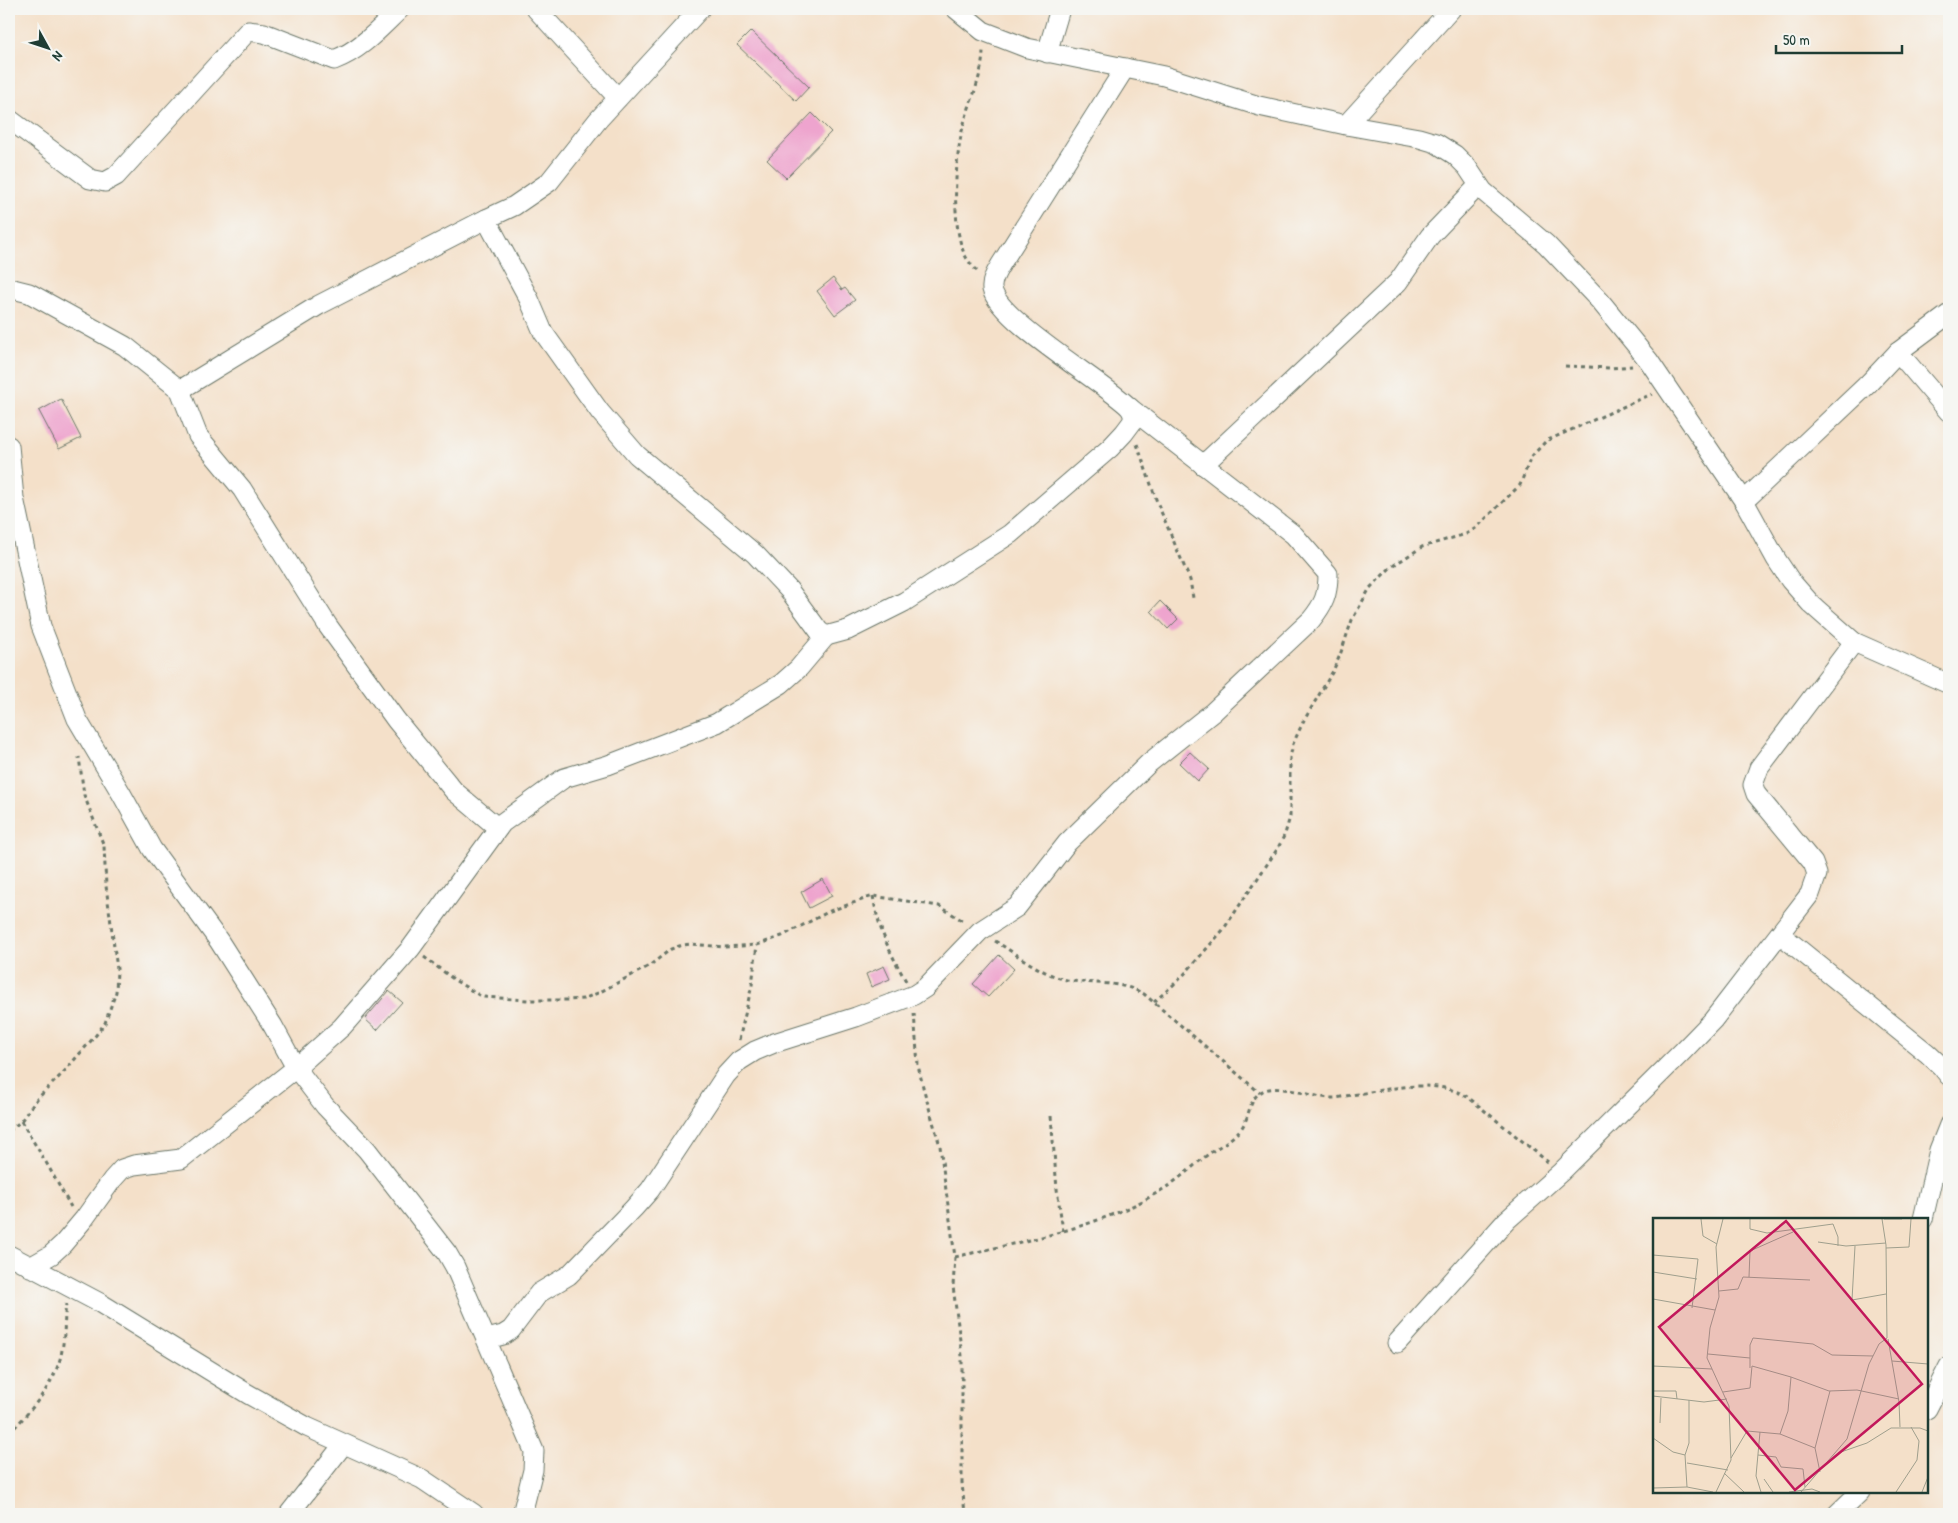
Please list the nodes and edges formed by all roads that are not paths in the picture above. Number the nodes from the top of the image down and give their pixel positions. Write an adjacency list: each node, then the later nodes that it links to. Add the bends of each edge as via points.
1 (400, 9): 10 (street, via 369,39 348,55 334,60 264,33 248,31 116,176 105,182 90,179)
2 (536, 9): 9 (street)
3 (700, 9): 9 (street)
4 (956, 9): 7 (street, via 983,31)
5 (1060, 9): 7 (street)
6 (1451, 9): 11 (street)
7 (1047, 53): 8 (street)
8 (1126, 68): 11 (street, via 1164,76 1259,106); 19 (street, via 1001,264 993,290 1016,320)
9 (618, 98): 13 (street, via 549,182 514,206)
10 (9, 119)
11 (1346, 126): 12 (street, via 1402,134 1436,143 1468,168)
12 (1478, 186): 21 (street, via 1430,236 1398,282); 23 (street, via 1546,244 1600,301 1649,362)
13 (486, 219): 17 (street, via 319,305); 25 (street, via 543,332 600,412 637,455 755,554)
14 (9, 288): 17 (street, via 29,293 125,346)
15 (1949, 314): 16 (street)
16 (1898, 352): 18 (street); 23 (street)
17 (180, 390): 28 (street, via 198,436 242,489 328,626 384,705 454,791)
18 (1949, 412)
19 (1131, 416): 21 (street); 25 (street, via 1110,448 1010,534 904,602 848,630)
20 (9, 446): 22 (street)
21 (1203, 464): 36 (street, via 1294,536 1328,574 1323,605 1311,620 1225,701 1149,763 1074,836 1016,907 980,931 936,979 914,995 755,1051 732,1068 644,1198 569,1275 539,1293 511,1330)
22 (14, 498): 24 (street); 30 (street, via 40,626 77,719 152,849 219,941)
23 (1744, 501): 26 (street, via 1790,580 1811,604)
24 (9, 520)
25 (826, 636): 28 (street, via 781,684 717,723 608,765 564,778)
26 (1854, 642): 27 (street); 29 (street, via 1755,776 1756,794 1813,862 1817,874 1810,894)
27 (1949, 684)
28 (498, 828): 30 (street, via 411,948 342,1027)
29 (1780, 934): 31 (street, via 1927,1053); 37 (street, via 1713,1020 1561,1172 1507,1220)
30 (296, 1068): 35 (street, via 181,1159 122,1169 58,1249); 36 (street, via 325,1106 367,1150 447,1253)
31 (1949, 1076)
32 (1949, 1125): 33 (street, via 1939,1150)
33 (1922, 1218)
34 (9, 1254): 35 (street)
35 (30, 1267): 40 (street, via 100,1303 248,1394)
36 (487, 1339): 45 (street, via 534,1451 533,1470)
37 (1397, 1343)
38 (1949, 1366): 39 (street)
39 (1928, 1407)
40 (343, 1444): 43 (street); 44 (street, via 422,1479)
41 (1840, 1493): 46 (street)
42 (1859, 1493): 46 (street)
43 (289, 1514)
44 (474, 1514)
45 (522, 1514)
46 (1837, 1514)

